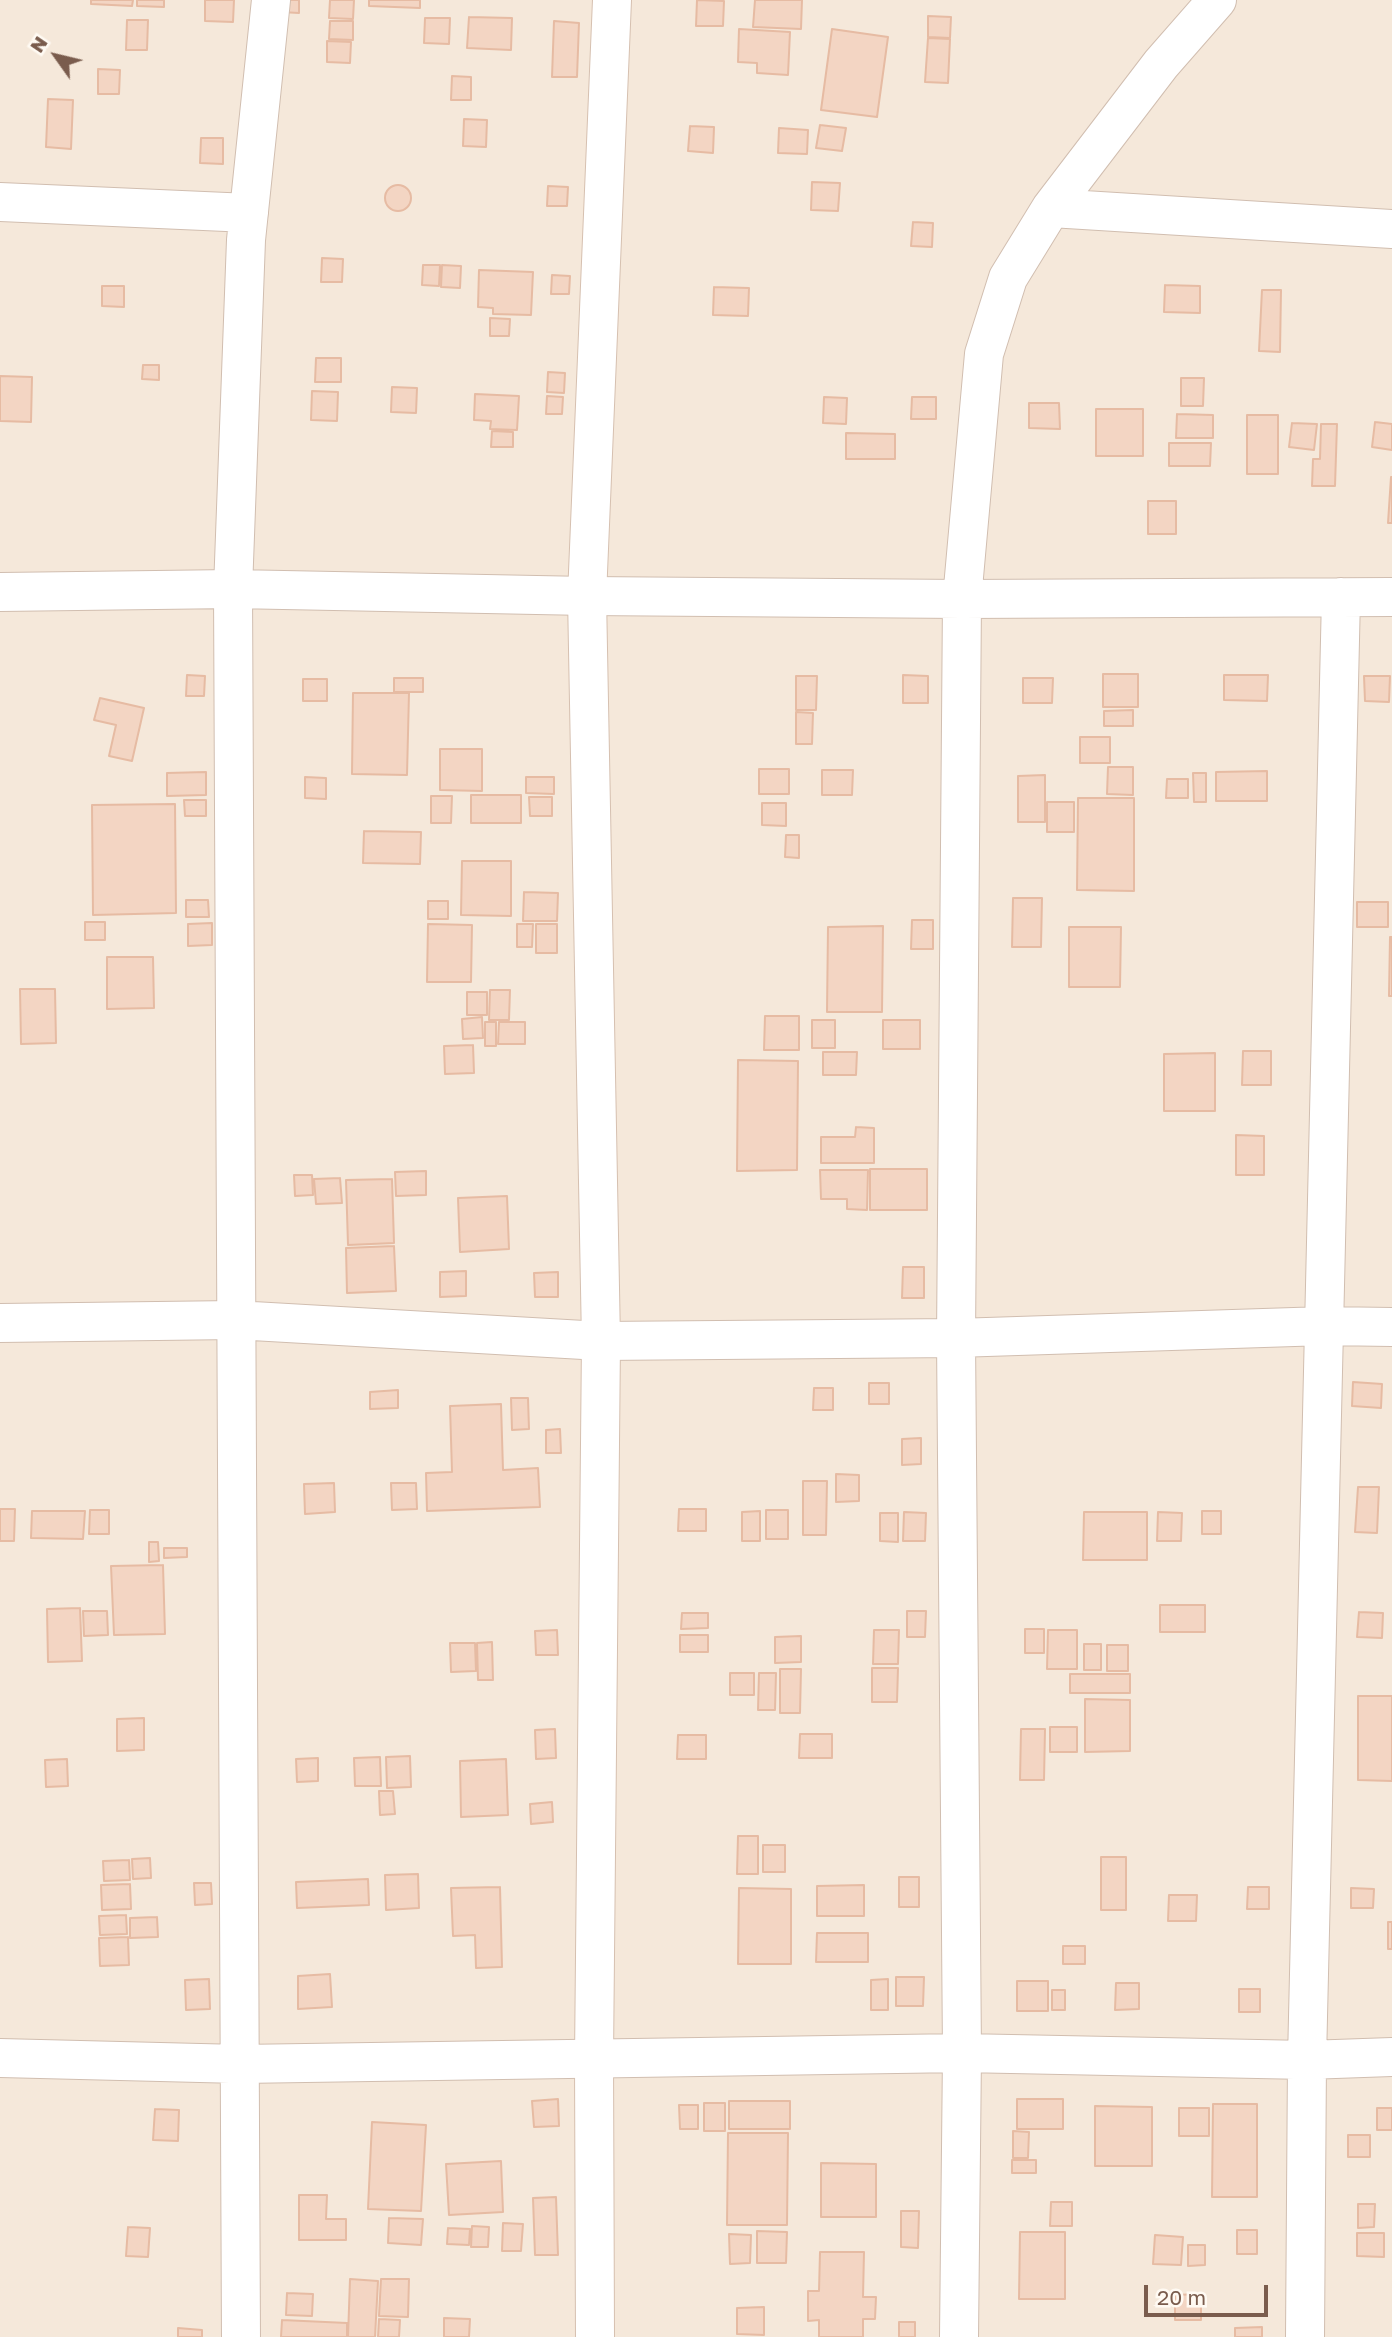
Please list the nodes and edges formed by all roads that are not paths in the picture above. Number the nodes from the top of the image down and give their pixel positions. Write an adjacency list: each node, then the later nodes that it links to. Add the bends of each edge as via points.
1 (271, 0): 6 (street)
2 (612, 0): 10 (street)
3 (1217, 0): 5 (street, via 1161,64)
4 (0, 202): 6 (street)
5 (1051, 208): 7 (street); 13 (street, via 1008,278 984,354)
6 (249, 213): 8 (street)
7 (1392, 229)
8 (233, 589): 9 (street); 10 (street); 14 (street)
9 (0, 592)
10 (587, 596): 13 (street); 19 (street)
11 (1341, 597): 12 (street); 13 (street); 16 (street)
12 (1392, 597)
13 (962, 599): 18 (street)
14 (235, 1320): 15 (street); 19 (street); 25 (street)
15 (0, 1323)
16 (1325, 1326): 17 (street); 18 (street); 24 (street)
17 (1392, 1327)
18 (956, 1338): 19 (street); 20 (street)
19 (601, 1341): 23 (street)
20 (962, 2053): 23 (street); 24 (street); 28 (street)
21 (0, 2057): 25 (street)
22 (1392, 2057): 24 (street)
23 (594, 2058): 25 (street); 27 (street)
24 (1307, 2060): 29 (street)
25 (240, 2064): 26 (street)
26 (241, 2337)
27 (595, 2337)
28 (959, 2337)
29 (1305, 2337)

